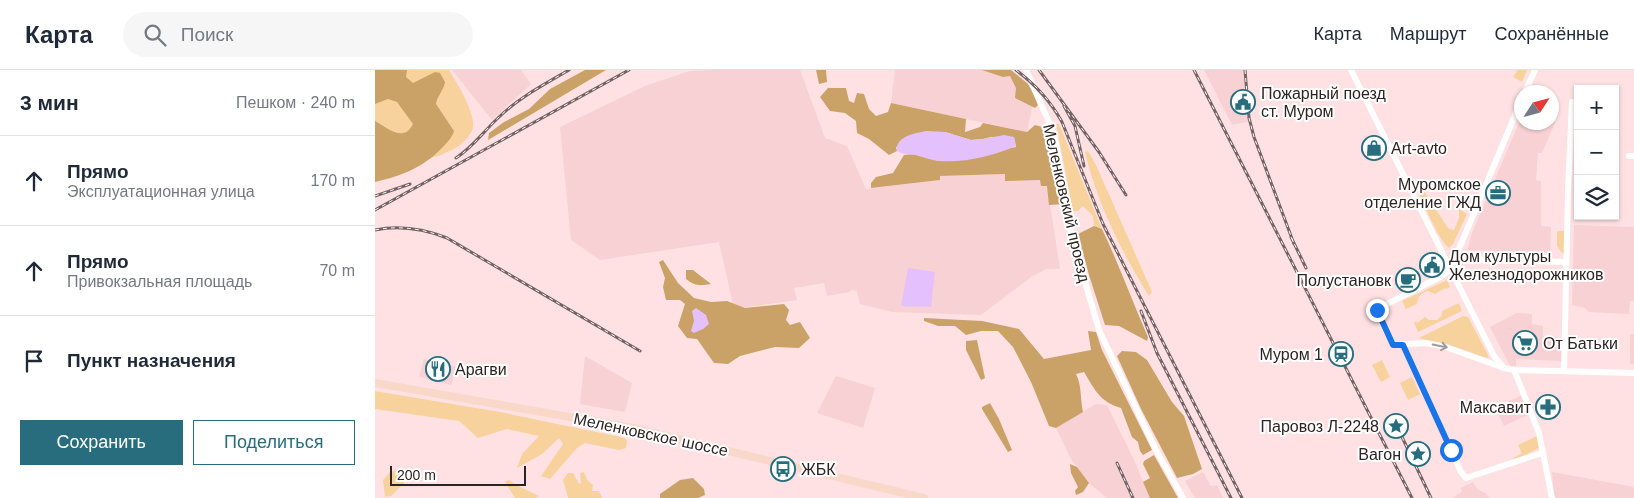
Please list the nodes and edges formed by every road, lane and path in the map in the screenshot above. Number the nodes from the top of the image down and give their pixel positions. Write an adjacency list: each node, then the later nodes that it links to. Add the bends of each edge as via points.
1 (1026, 70): 20 (street, Меленковский проезд, via 1056,144 1071,234 1099,330 1156,450)
2 (1351, 70): 9 (street)
3 (1535, 70): 4 (street)
4 (1528, 85)
5 (1572, 102): 8 (street)
6 (1514, 118): 7 (street)
7 (1454, 259): 8 (street); 9 (street)
8 (1566, 262): 15 (street)
9 (1451, 268): 10 (street, via 1444,275 1377,310 1393,345); 11 (street)
10 (1403, 345): 12 (street, one-way to 12, via 1424,343 1443,346); 18 (street, via 1466,478)
11 (1494, 356): 12 (street); 13 (street)
12 (1484, 360): 13 (street)
13 (1504, 368): 14 (street)
14 (1514, 370): 15 (street); 18 (street, via 1532,411)
15 (1565, 372): 16 (street)
16 (1634, 374)
17 (375, 383): 19 (main road, Меленковское шоссе, via 633,428)
18 (1542, 453): 21 (street)
19 (924, 498)
20 (1183, 498)
21 (1551, 498)

